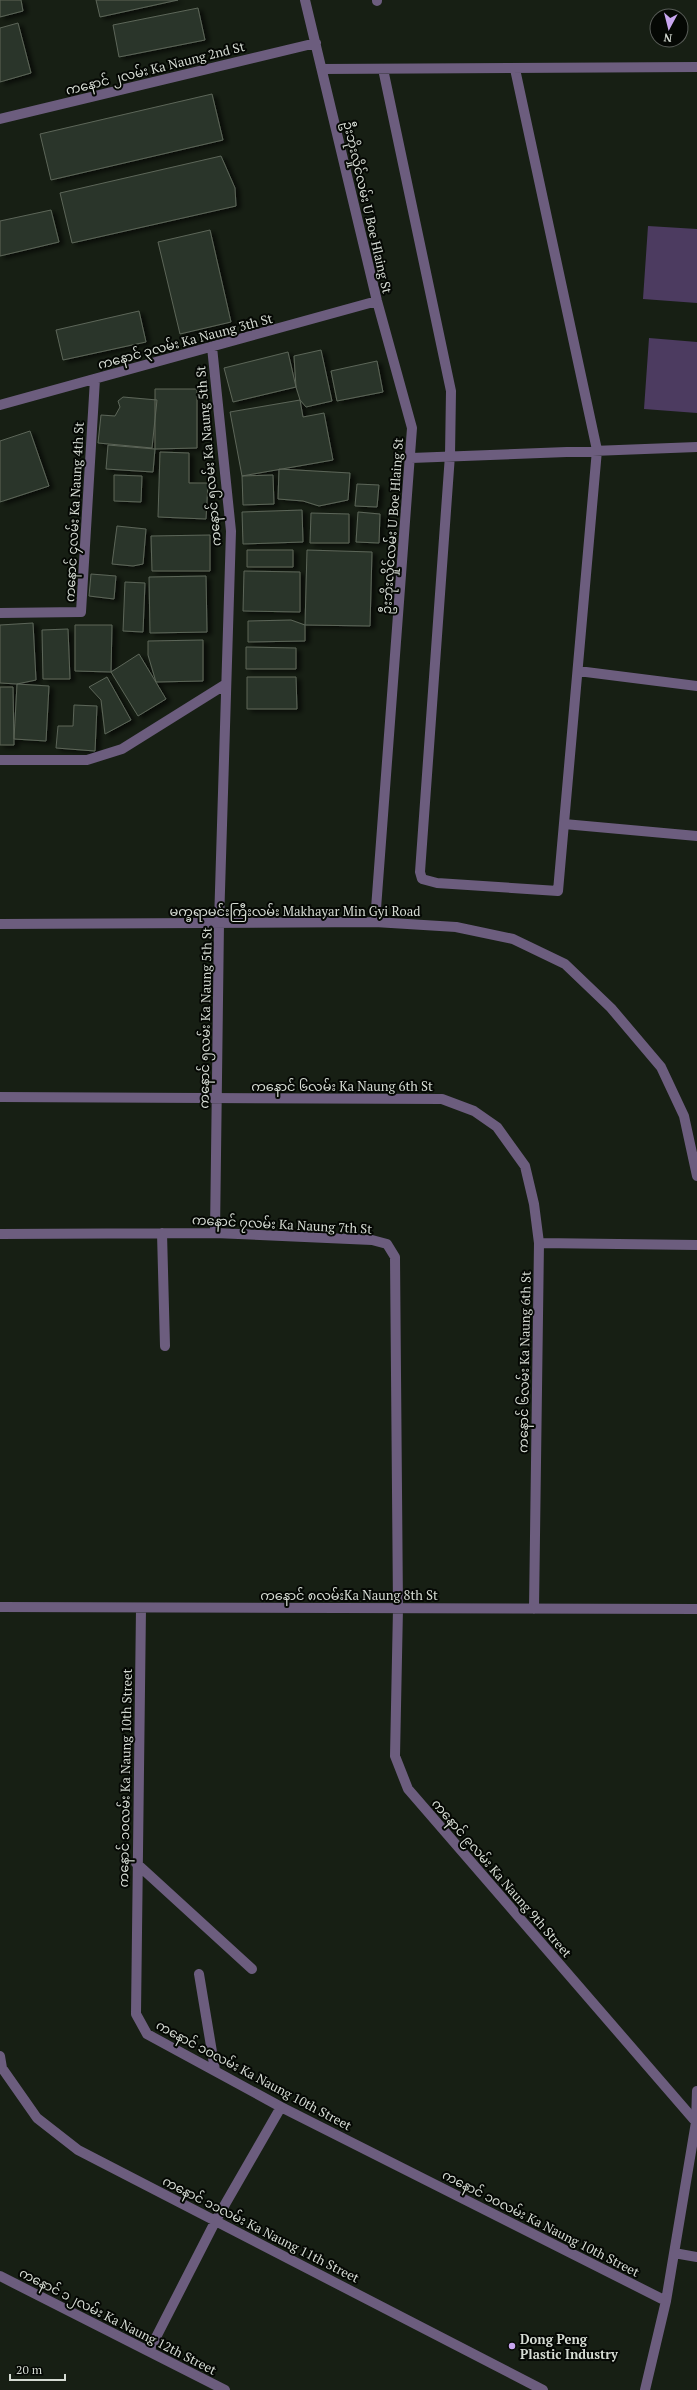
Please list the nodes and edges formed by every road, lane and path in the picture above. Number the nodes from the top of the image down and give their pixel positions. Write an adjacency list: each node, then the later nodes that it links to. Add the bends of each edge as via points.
1 (305, 0): 2 (street, ဦးဘိုးလှိုင်လမ်း U Boe Hlaing St)
2 (316, 43): 4 (street, ဦးဘိုးလှိုင်လမ်း U Boe Hlaing St); 7 (street, ကနောင် ၂လမ်း Ka Naung 2nd St)
3 (697, 67): 6 (street)
4 (322, 69): 5 (street); 8 (street, ဦးဘိုးလှိုင်လမ်း U Boe Hlaing St)
5 (383, 69): 6 (street); 14 (street, via 451,390)
6 (515, 69): 13 (street)
7 (0, 119)
8 (377, 302): 9 (street, ကနောင် ၃လမ်း Ka Naung 3th St); 15 (street, ဦးဘိုးလှိုင်လမ်း U Boe Hlaing St, via 412,428)
9 (212, 347): 10 (street, ကနောင် ၃လမ်း Ka Naung 3th St); 18 (street, ကနောင် ၅လမ်း Ka Naung 5th St, via 231,531)
10 (95, 379): 11 (street, ကနောင် ၃လမ်း Ka Naung 3th St); 16 (street, ကနောင် ၄လမ်း Ka Naung 4th St, via 81,612)
11 (0, 405)
12 (697, 447): 13 (street)
13 (597, 450): 14 (street); 17 (street)
14 (450, 455): 15 (street); 21 (street, via 420,872 422,879 437,883 558,891)
15 (411, 458): 23 (street, ဦးဘိုးလှိုင်လမ်း U Boe Hlaing St)
16 (0, 613)
17 (578, 671): 19 (street); 21 (street)
18 (226, 684): 20 (street, via 122,749 87,760); 24 (street, ကနောင် ၅လမ်း Ka Naung 5th St)
19 (697, 686)
20 (0, 760)
21 (564, 824): 22 (street)
22 (697, 836)
23 (375, 922): 24 (street, မက္ခရာမင်းကြီးလမ်း Makhayar Min Gyi Road); 28 (street, မက္ခရာမင်းကြီးလမ်း Makhayar Min Gyi Road, via 456,927 513,938 565,964 611,1008 661,1067 684,1116)
24 (219, 923): 25 (street, မက္ခရာမင်းကြီးလမ်း Makhayar Min Gyi Road); 27 (street, ကနောင် ၅လမ်း Ka Naung 5th St)
25 (0, 924)
26 (0, 1097): 27 (street, ကနောင် ၆လမ်း Ka Naung 6th St)
27 (217, 1098): 29 (street, ကနောင် ၅လမ်း Ka Naung 5th St); 32 (street, ကနောင် ၆လမ်း Ka Naung 6th St, via 442,1099 474,1111 497,1128 525,1166)
28 (697, 1176)
29 (216, 1232): 30 (street, ကနောင် ၇လမ်း Ka Naung 7th St); 37 (street, ကနောင် ၇လမ်း Ka Naung 7th St, via 372,1240 387,1244 395,1257)
30 (162, 1233): 31 (street, ကနောင် ၇လမ်း Ka Naung 7th St); 34 (street)
31 (0, 1234)
32 (539, 1242): 33 (street); 38 (street, ကနောင် ၆လမ်း Ka Naung 6th St)
33 (697, 1245)
34 (165, 1346)
35 (0, 1607): 36 (street, ကနောင် ၈လမ်းKa Naung 8th St)
36 (141, 1608): 37 (street, ကနောင် ၈လမ်းKa Naung 8th St); 40 (street, ကနောင် ၁၀လမ်း Ka Naung 10th Street)
37 (398, 1608): 38 (street, ကနောင် ၈လမ်းKa Naung 8th St); 47 (street, ကနောင် ၉လမ်း Ka Naung 9th Street, via 395,1756 408,1789)
38 (534, 1609): 39 (street, ကနောင် ၈လမ်းKa Naung 8th St)
39 (697, 1609)
40 (136, 1863): 41 (street); 44 (street, ကနောင် ၁၀လမ်း Ka Naung 10th Street, via 136,2014 147,2034)
41 (252, 1969)
42 (199, 1974): 44 (street)
43 (0, 2056): 48 (street, ကနောင် ၁၁လမ်း Ka Naung 11th Street, via 2,2068 37,2118 78,2150)
44 (215, 2070): 46 (street, ကနောင် ၁၀လမ်း Ka Naung 10th Street)
45 (697, 2091): 47 (street)
46 (281, 2107): 48 (street); 52 (street, ကနောင် ၁၀လမ်း Ka Naung 10th Street)
47 (696, 2122): 49 (street)
48 (216, 2220): 53 (street); 55 (street, ကနောင် ၁၁လမ်း Ka Naung 11th Street)
49 (674, 2253): 50 (street); 52 (street)
50 (697, 2257)
51 (0, 2276): 53 (street, ကနောင် ၁၂လမ်း Ka Naung 12th Street)
52 (666, 2301): 56 (street)
53 (149, 2350): 54 (street, ကနောင် ၁၂လမ်း Ka Naung 12th Street)
54 (225, 2390)
55 (543, 2390)
56 (646, 2390)

